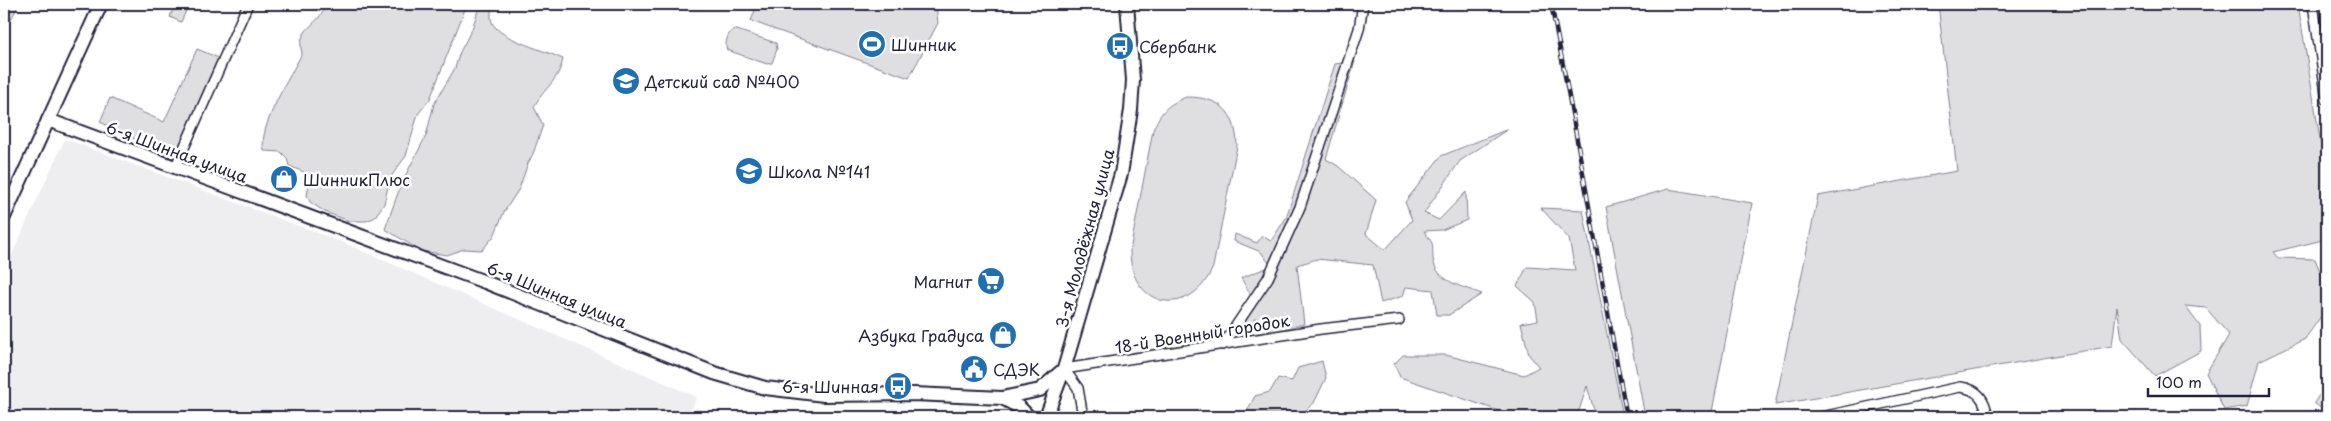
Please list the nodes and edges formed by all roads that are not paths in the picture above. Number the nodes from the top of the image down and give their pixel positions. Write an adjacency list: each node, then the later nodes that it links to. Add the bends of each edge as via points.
1 (101, 4): 7 (main road)
2 (248, 4): 8 (street)
3 (1127, 4): 12 (main road, 3-я Молодёжная улица, via 1133,80 1123,166)
4 (1363, 4): 11 (street, via 1359,29 1300,207 1268,278)
5 (2313, 4): 6 (street)
6 (2327, 100)
7 (48, 120): 8 (main road, 6-я Шинная улица); 9 (main road)
8 (175, 168): 13 (main road, 6-я Шинная улица, via 745,383 824,395 914,394)
9 (4, 217)
10 (1399, 320): 11 (street, 18-й Военный городок)
11 (1223, 345): 12 (street, 18-й Военный городок)
12 (1064, 369): 13 (main road, 6-я Шинная улица, via 1040,390); 15 (main road, 3-я Молодёжная улица); 16 (street, via 1078,388)
13 (1002, 398): 14 (main road, via 1020,407)
14 (1029, 417)
15 (1046, 417)
16 (1083, 417)
17 (1822, 417): 18 (street, via 1960,387 1978,392 1986,402)
18 (1988, 417)

